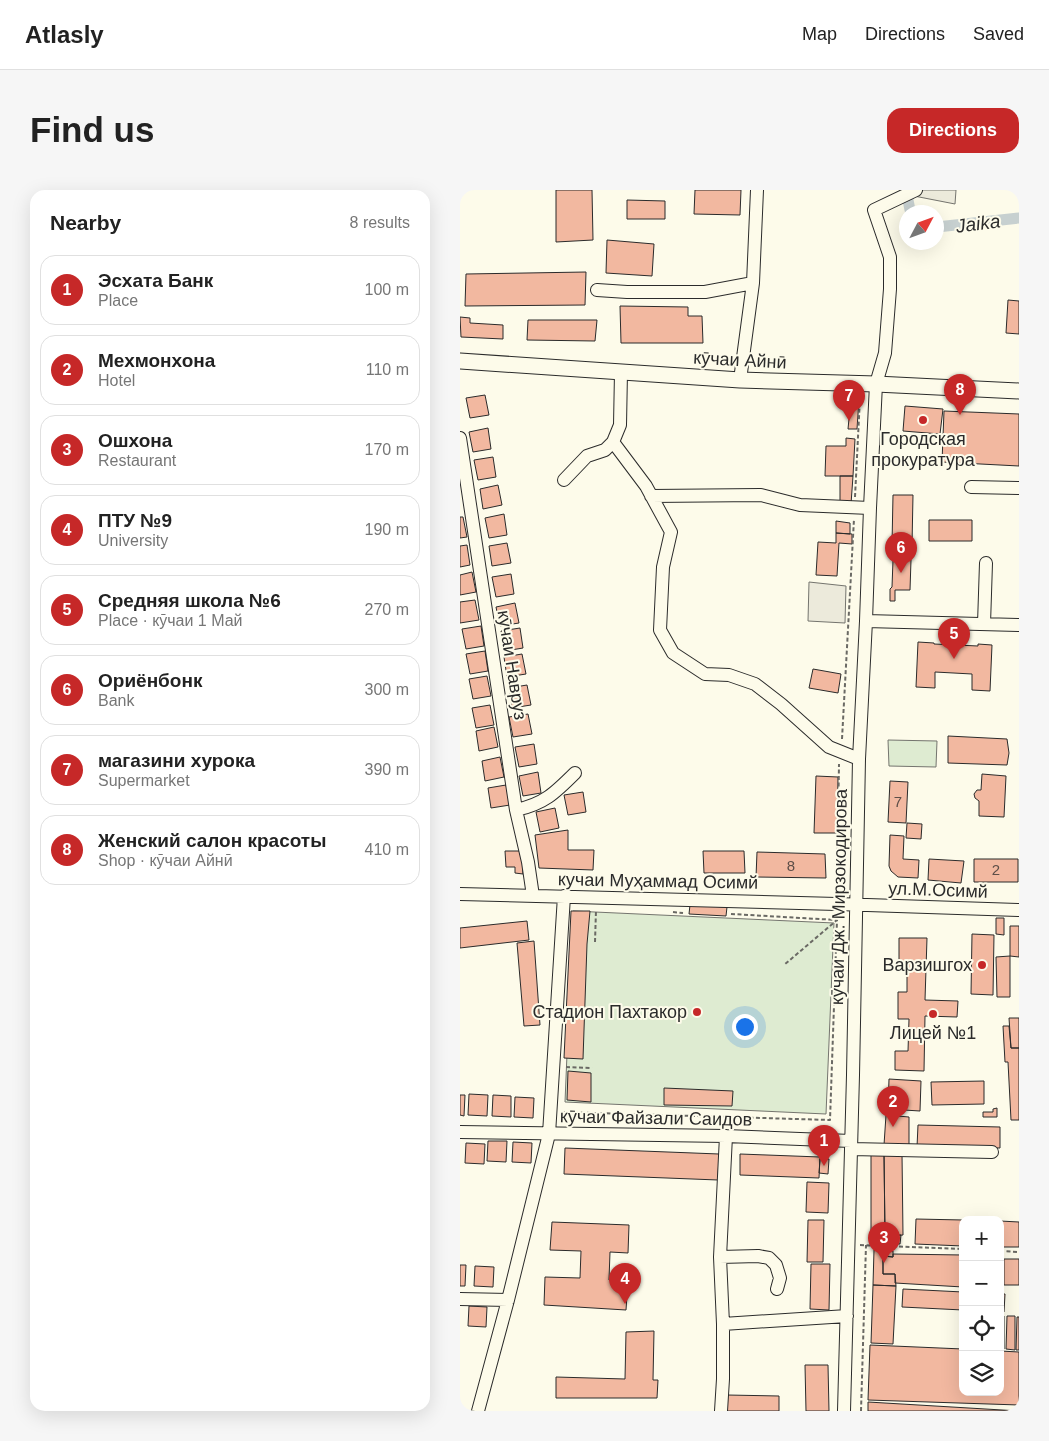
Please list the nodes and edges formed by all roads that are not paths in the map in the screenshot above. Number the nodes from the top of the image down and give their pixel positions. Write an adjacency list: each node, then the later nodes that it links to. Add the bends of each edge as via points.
1 (758, 190): 3 (street)
2 (910, 193): 8 (street, кӯчаи Дж. Мирзокодирова, via 874,210 890,257 885,353)
3 (753, 284): 4 (street, via 705,292); 7 (street)
4 (597, 290)
5 (460, 361): 6 (main road, кӯчаи Айнӣ)
6 (621, 372): 7 (main road, кӯчаи Айнӣ); 11 (street, via 620,425)
7 (740, 380): 8 (main road, кӯчаи Айнӣ)
8 (876, 384): 9 (main road, кӯчаи Айнӣ); 16 (street, кӯчаи Дж. Мирзокодирова)
9 (1019, 390)
10 (460, 438): 23 (street, кӯчаи Навруз)
11 (613, 442): 12 (street, via 605,450 587,456); 15 (street)
12 (564, 480)
13 (971, 487): 14 (street)
14 (1019, 488)
15 (651, 496): 16 (street, via 761,495 800,505); 21 (street, via 671,532 664,567 660,630 673,653 705,674 729,675 755,684 829,747)
16 (870, 508): 18 (street, кӯчаи Дж. Мирзокодирова)
17 (986, 563): 19 (street)
18 (866, 621): 19 (street); 21 (street, кӯчаи Дж. Мирзокодирова)
19 (984, 624): 20 (street)
20 (1019, 625)
21 (859, 759): 27 (street, кӯчаи Дж. Мирзокодирова)
22 (575, 773): 23 (street, via 546,799)
23 (516, 810): 25 (street, кӯчаи Навруз)
24 (460, 894): 25 (street, кучаи Муҳаммад Осимй)
25 (533, 896): 26 (street, кучаи Муҳаммад Осимй)
26 (564, 896): 27 (street, кучаи Муҳаммад Осимй); 30 (street)
27 (856, 905): 28 (street, ул.М.Осимй); 32 (street, кӯчаи Дж. Мирзокодирова)
28 (1019, 910)
29 (460, 1132): 30 (street, кӯчаи Файзали Саидов)
30 (549, 1134): 31 (street, кӯчаи Файзали Саидов); 37 (street)
31 (726, 1136): 32 (street, кӯчаи Файзали Саидов); 34 (street)
32 (851, 1145): 33 (street, кӯчаи Файзали Саидов); 38 (street, кӯчаи Дж. Мирзокодирова)
33 (992, 1152)
34 (720, 1257): 35 (street, via 769,1258 776,1265 780,1278); 39 (street)
35 (777, 1289)
36 (460, 1299): 37 (street)
37 (508, 1300): 40 (street)
38 (847, 1316): 39 (street); 42 (street, кӯчаи Дж. Мирзокодирова)
39 (723, 1324): 41 (street)
40 (478, 1411)
41 (721, 1411)
42 (844, 1411)

